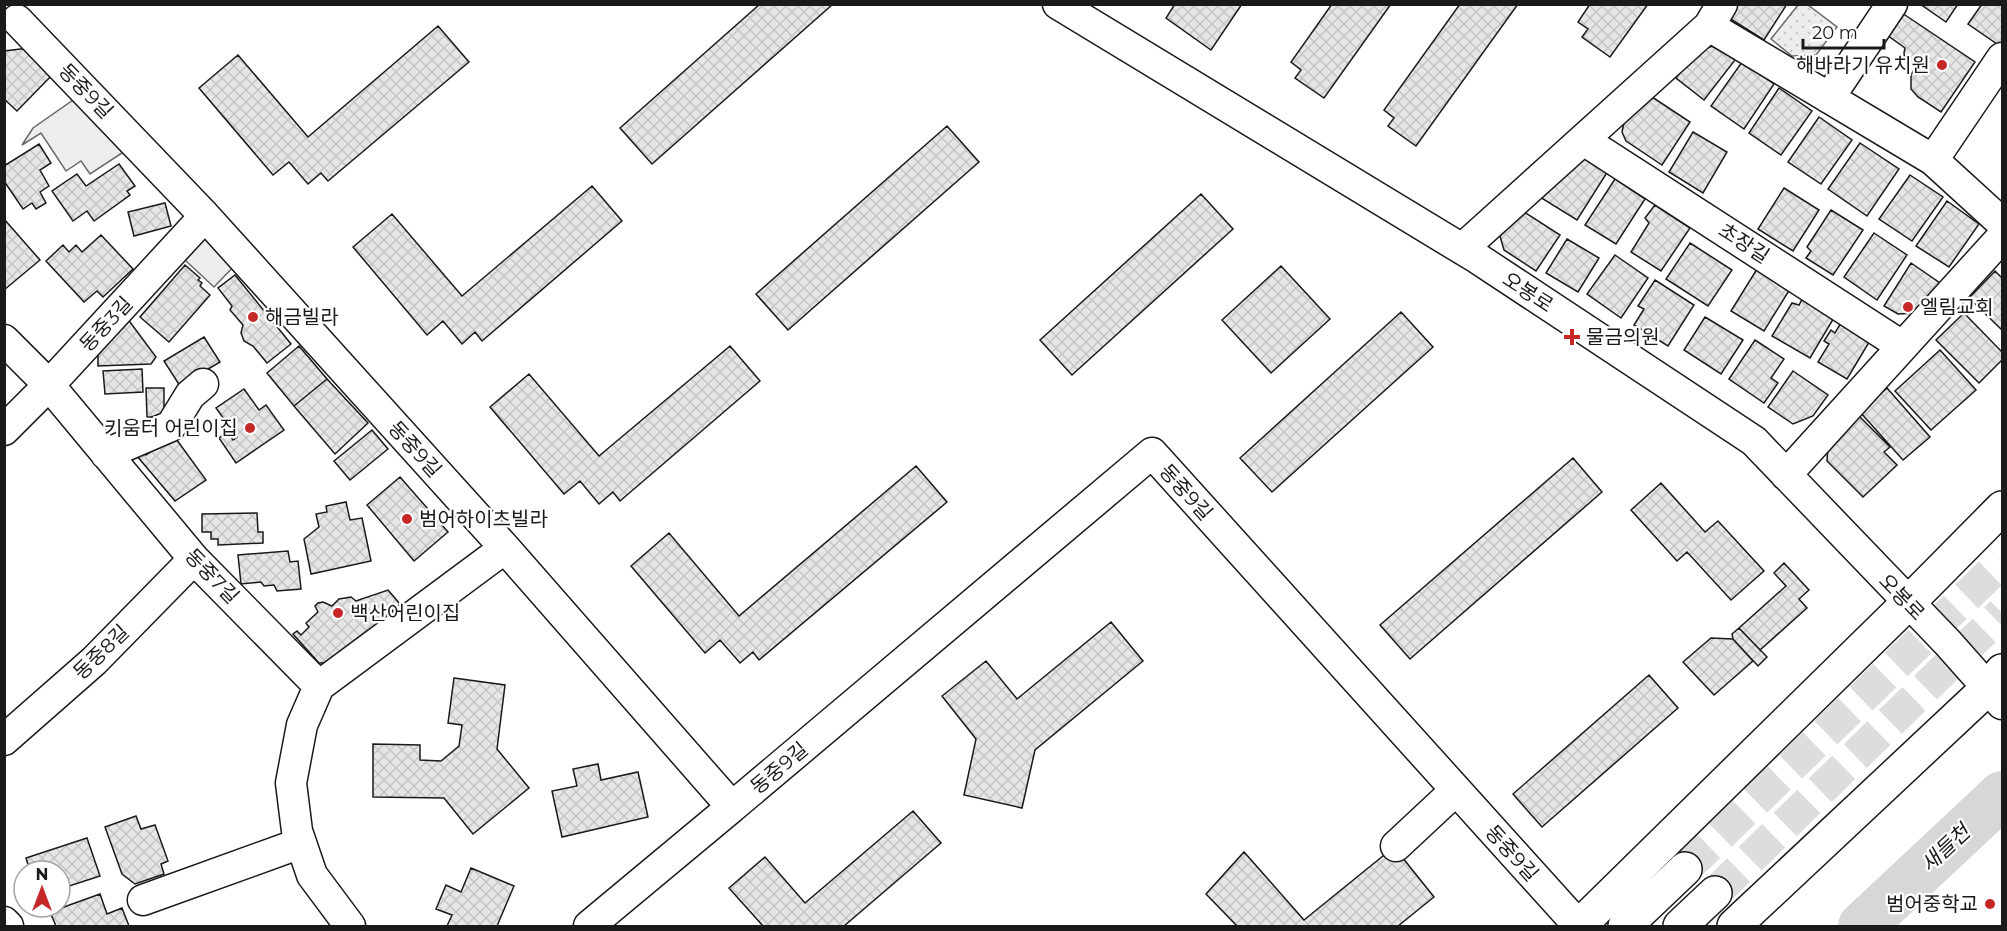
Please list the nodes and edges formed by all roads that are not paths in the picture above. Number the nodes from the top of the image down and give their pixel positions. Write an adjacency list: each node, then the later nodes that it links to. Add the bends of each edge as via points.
1 (1058, 4): 12 (street, 오봉로)
2 (1892, 4): 6 (street)
3 (1716, 15): 6 (street); 7 (street)
4 (18, 18): 9 (street, 동중9길)
5 (2002, 58): 8 (street)
6 (1829, 98): 8 (street)
7 (1585, 141): 12 (street); 14 (street, 초장길)
8 (1933, 160): 10 (street)
9 (205, 216): 16 (street, 동중3길); 21 (street, 동중9길)
10 (2002, 223)
11 (2002, 237): 14 (street)
12 (1462, 249): 19 (street, 오봉로, via 1754,441)
13 (4, 340): 16 (street, 동중7길)
14 (1902, 346): 19 (street)
15 (203, 384): 18 (street, via 190,395 171,426)
16 (49, 385): 17 (street, 동중3길); 18 (street, 동중7길)
17 (4, 430)
18 (106, 454): 22 (street, 동중7길)
19 (1786, 475): 23 (street, 오봉로)
20 (2002, 508): 23 (main road)
21 (505, 548): 24 (street); 28 (street, 동중9길)
22 (194, 559): 24 (street, 동중7길); 26 (street, 동중8길, via 94,661)
23 (1908, 603): 25 (street, 오봉로); 38 (main road)
24 (319, 686): 29 (street, via 302,725 291,783)
25 (1998, 688): 41 (main road)
26 (4, 740)
27 (1456, 790): 28 (street, 동중9길, via 1152,453); 30 (street); 38 (street, 동중9길)
28 (732, 807): 37 (street)
29 (301, 843): 33 (street); 36 (street, via 312,875)
30 (1396, 846)
31 (1685, 868): 39 (main road)
32 (1715, 893): 40 (main road)
33 (143, 900)
34 (4, 922): 35 (street)
35 (8, 927)
36 (350, 927)
37 (589, 927)
38 (1579, 927)
39 (1625, 927)
40 (1680, 927)
41 (1734, 927)

